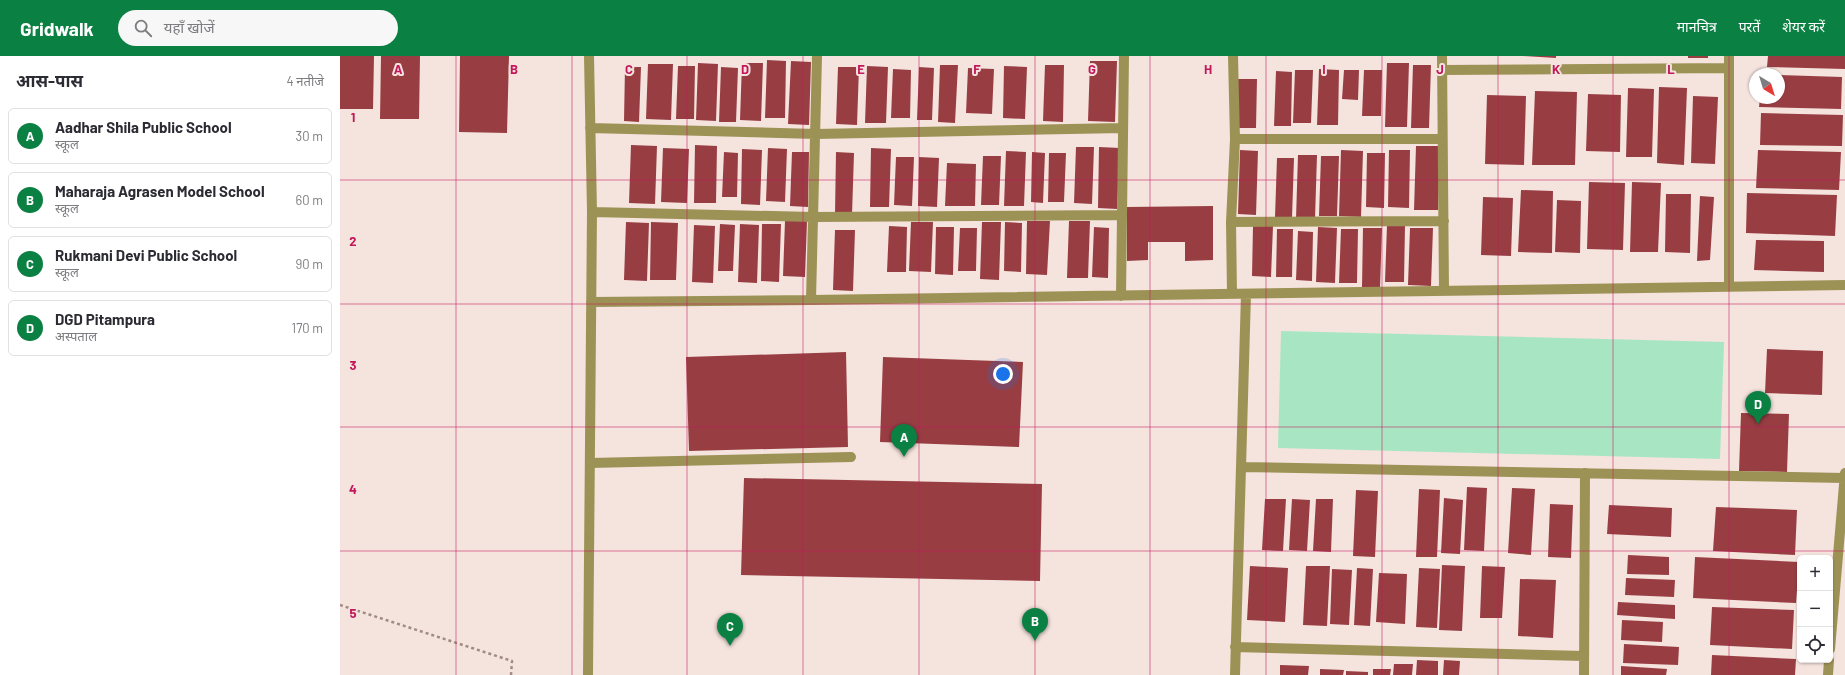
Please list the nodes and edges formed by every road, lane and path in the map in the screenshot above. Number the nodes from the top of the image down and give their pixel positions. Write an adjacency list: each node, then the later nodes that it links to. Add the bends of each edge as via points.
1 (589, 56): 9 (street)
2 (817, 56): 11 (street)
3 (1124, 56): 10 (street)
4 (1233, 56): 12 (street)
5 (1442, 56): 8 (street)
6 (1729, 56): 7 (street)
7 (1729, 68): 8 (street); 20 (street)
8 (1442, 70): 13 (street)
9 (590, 128): 11 (street); 14 (street)
10 (1123, 128): 11 (street); 15 (street)
11 (816, 134): 16 (street)
12 (1235, 139): 13 (street); 18 (street)
13 (1442, 139): 17 (street)
14 (592, 212): 16 (street); 26 (street)
15 (1121, 215): 16 (street); 24 (street)
16 (813, 217): 25 (street)
17 (1444, 221): 18 (street); 21 (street)
18 (1231, 222): 22 (street)
19 (1845, 285): 20 (street)
20 (1729, 286): 21 (street)
21 (1444, 291): 23 (street)
22 (1232, 294): 23 (street); 24 (street)
23 (1246, 294): 29 (street)
24 (1121, 296): 25 (street)
25 (811, 300): 26 (street)
26 (591, 302): 28 (street)
27 (851, 457): 28 (street)
28 (590, 463): 39 (street)
29 (1241, 467): 30 (street); 35 (street)
30 (1585, 473): 32 (street); 36 (street)
31 (1845, 473): 32 (street)
32 (1845, 478): 34 (street)
33 (340, 605): 38 (path, via 512,661)
34 (1832, 627)
35 (1235, 647): 36 (street); 40 (street)
36 (1584, 656): 41 (street)
37 (1829, 663): 42 (street)
38 (511, 675)
39 (588, 675)
40 (1235, 675)
41 (1584, 675)
42 (1828, 675)

